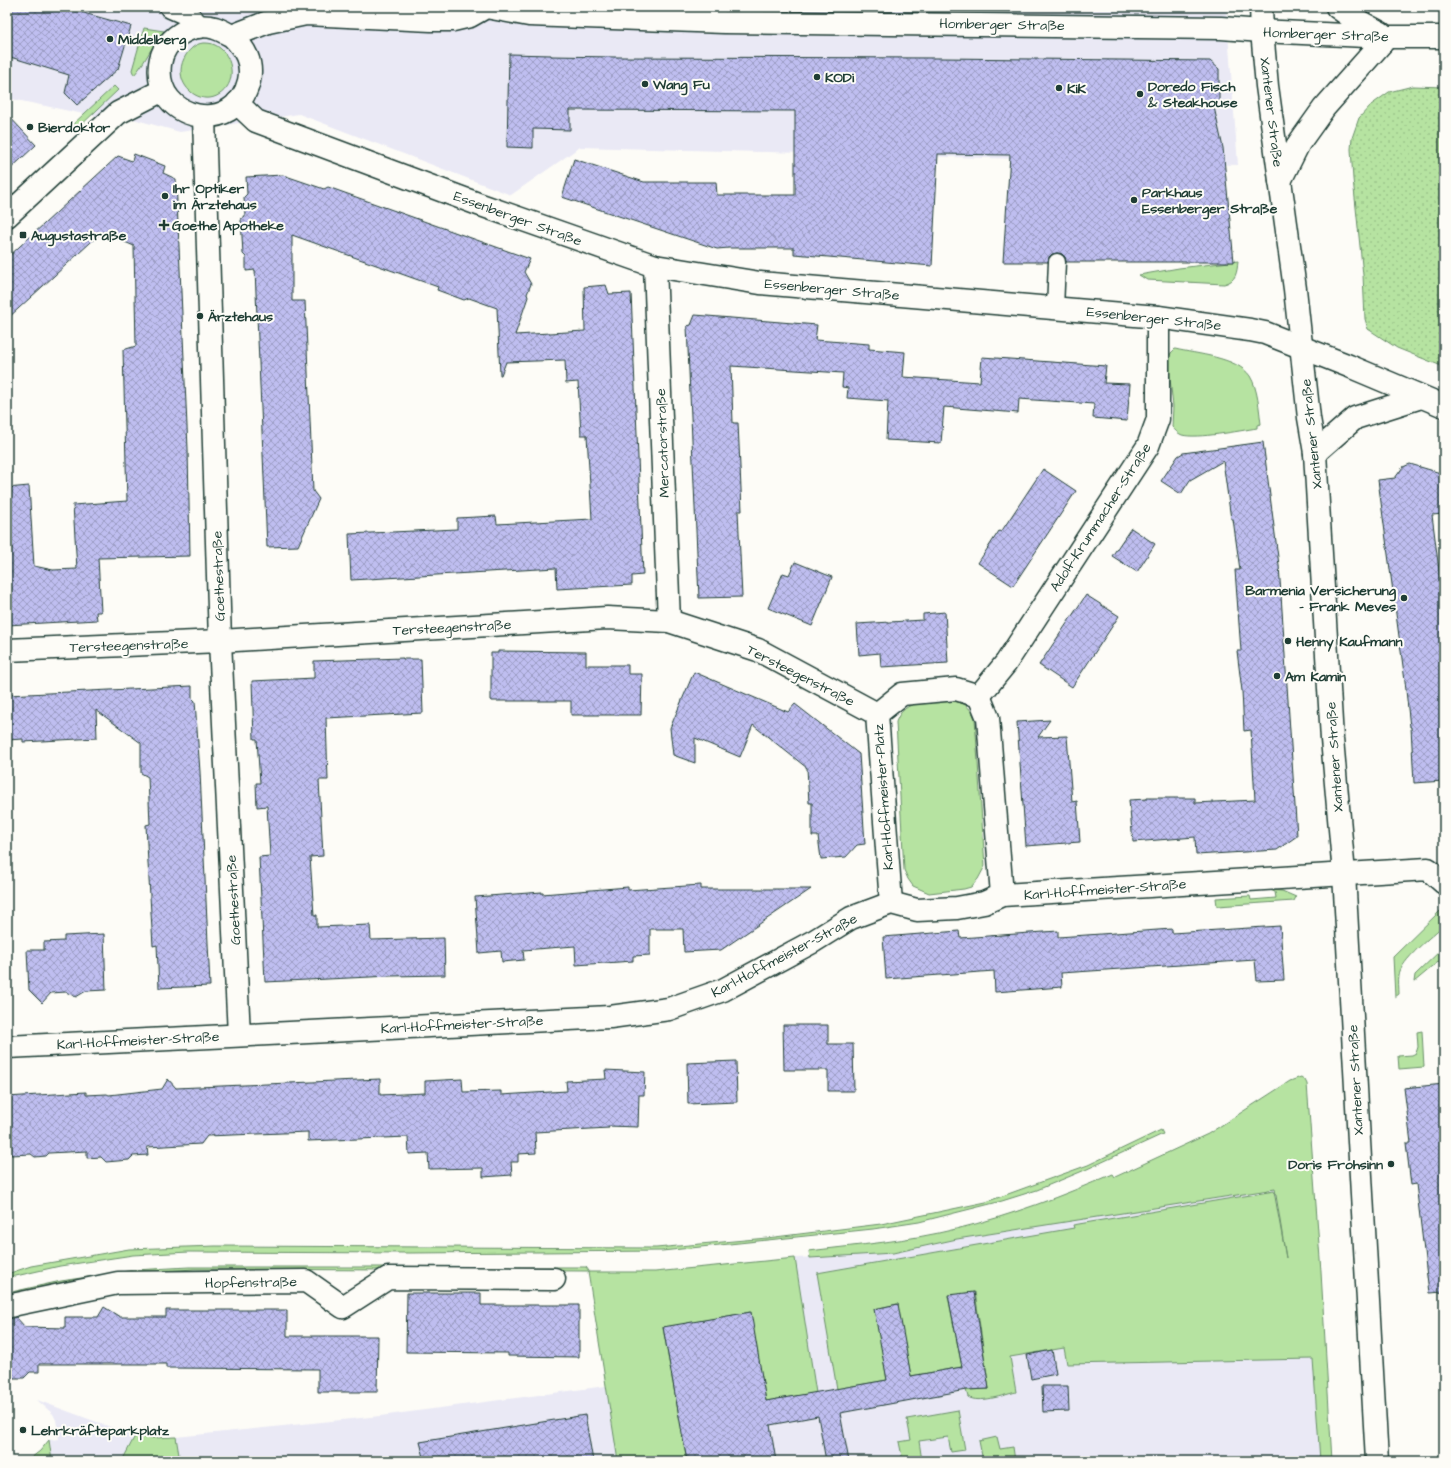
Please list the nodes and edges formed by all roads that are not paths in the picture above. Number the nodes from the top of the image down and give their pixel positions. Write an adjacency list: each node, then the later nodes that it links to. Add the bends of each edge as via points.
1 (171, 7): 5 (street, via 188,14)
2 (486, 7): 6 (street, Homberger Straße, via 529,15 724,22 1221,28); 7 (street, Homberger Straße, via 470,16 453,20 306,14 268,22)
3 (1260, 7): 6 (street, Xantener Straße)
4 (1337, 7): 9 (street)
5 (199, 27): 7 (street, via 214,28); 10 (street, via 188,30 168,45 160,62)
6 (1262, 32): 9 (street, Homberger Straße); 13 (street, Xantener Straße)
7 (232, 36): 11 (street, via 242,46 250,76)
8 (1444, 36): 9 (street, Homberger Straße)
9 (1387, 37): 13 (street, via 1324,108 1299,143)
10 (163, 90): 12 (street, via 175,106 189,114); 14 (street, via 118,113)
11 (237, 103): 12 (street, via 222,113); 16 (street, Essenberger Straße, via 256,121)
12 (204, 117): 24 (street, Goethestraße)
13 (1280, 180): 19 (street, Xantener Straße)
14 (7, 216)
15 (1057, 262): 17 (lane)
16 (654, 266): 17 (street, Essenberger Straße, via 760,283); 23 (street, Mercatorstraße)
17 (1055, 308): 18 (street, Essenberger Straße)
18 (1158, 317): 19 (street, Essenberger Straße, via 1250,330); 26 (street, Adolf-Krummacher-Straße, via 1158,419 1148,446 1006,663)
19 (1303, 348): 20 (street, Essenberger Straße); 22 (street, Xantener Straße)
20 (1421, 397): 21 (street, Essenberger Straße); 22 (street, via 1355,418)
21 (1444, 406)
22 (1315, 453): 28 (street, Xantener Straße, via 1332,739)
23 (669, 621): 24 (street, Tersteegenstraße, via 607,618); 27 (street, Tersteegenstraße, via 758,650)
24 (220, 641): 25 (street, Tersteegenstraße); 32 (street, Goethestraße)
25 (7, 650)
26 (979, 696): 27 (street, Karl-Hoffmeister-Platz, via 956,689 902,694); 30 (street, via 988,718)
27 (877, 714): 31 (street, Karl-Hoffmeister-Platz)
28 (1344, 874): 29 (street, Karl-Hoffmeister-Straße, via 1428,869); 30 (street, Karl-Hoffmeister-Straße); 36 (street, Xantener Straße)
29 (1444, 883)
30 (1002, 895): 31 (street, Karl-Hoffmeister-Straße, via 984,903 957,908 917,910)
31 (891, 903): 32 (street, Karl-Hoffmeister-Straße, via 851,918 723,990 670,1009 610,1017)
32 (239, 1035): 33 (street, Karl-Hoffmeister-Straße)
33 (7, 1047)
34 (554, 1279): 35 (street, Hopfenstraße, via 388,1278 344,1307 306,1281 118,1283)
35 (7, 1307)
36 (1377, 1461)

